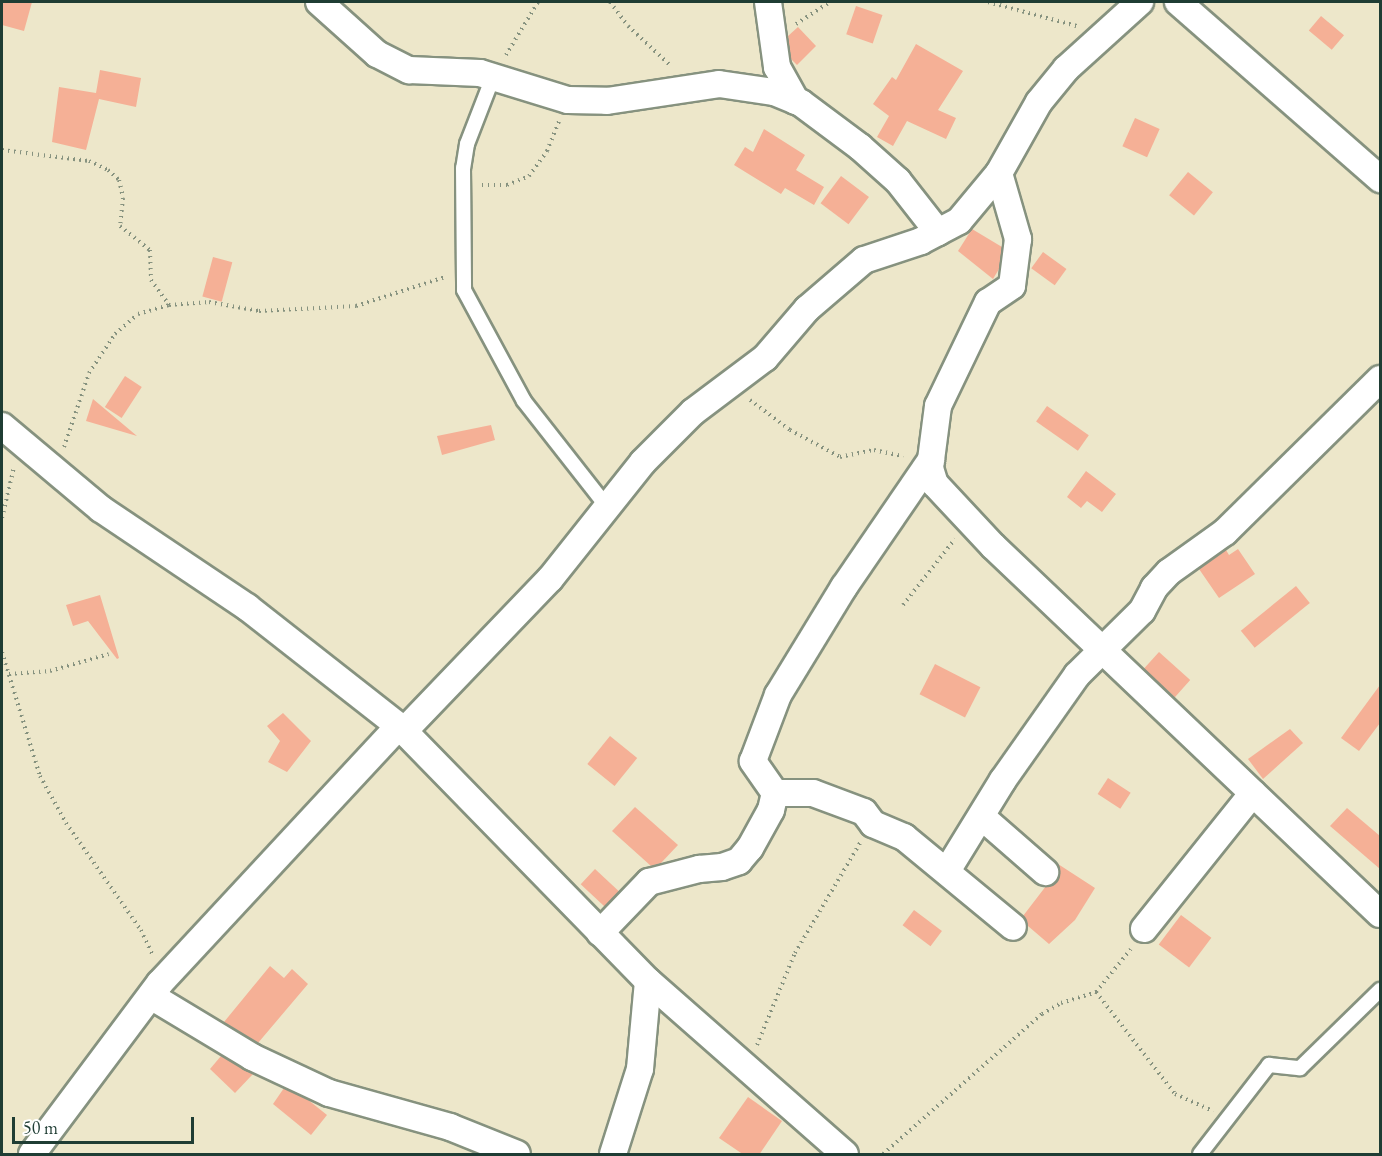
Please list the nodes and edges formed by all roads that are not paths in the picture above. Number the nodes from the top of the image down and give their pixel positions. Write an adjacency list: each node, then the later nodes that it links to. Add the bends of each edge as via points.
1 (319, 2): 5 (street, via 377,54 409,70)
2 (768, 2): 6 (street, via 777,67)
3 (1140, 2): 7 (street, via 1066,69 1039,102)
4 (1178, 2): 8 (street)
5 (493, 77): 6 (street, via 568,100 607,102 697,85 750,85); 13 (lane, via 467,144 463,185 464,290 524,400)
6 (796, 101): 9 (street, via 860,147 898,181)
7 (999, 173): 9 (street, via 959,221); 12 (street, via 1018,239 1012,286 988,303 938,406)
8 (1380, 179)
9 (938, 232): 13 (street, via 864,260 807,309 765,358 693,412 643,462)
10 (1380, 379): 14 (street, via 1225,532 1169,572 1154,588 1142,611)
11 (2, 426): 15 (street, via 101,509 281,632)
12 (926, 467): 14 (street, via 935,484 969,522); 17 (street, via 844,587 774,704 753,761)
13 (607, 507): 15 (street, via 550,579)
14 (1105, 650): 16 (street); 18 (street, via 1054,703)
15 (401, 728): 24 (street); 26 (street)
16 (1253, 792): 21 (street); 23 (street)
17 (776, 793): 19 (street, via 813,793 864,812 873,824 904,837); 24 (street, via 771,810 739,861 649,882)
18 (982, 817): 19 (street); 20 (street)
19 (947, 871): 22 (street)
20 (1045, 872)
21 (1380, 914)
22 (1013, 927)
23 (1144, 929)
24 (600, 933): 25 (street)
25 (648, 981): 30 (street, via 640,1070); 31 (street)
26 (156, 990): 28 (street); 29 (street, via 252,1057 329,1093 450,1127)
27 (1380, 990): 32 (lane, via 1300,1068 1269,1065)
28 (42, 1152)
29 (517, 1155)
30 (613, 1155)
31 (845, 1155)
32 (1200, 1155)

